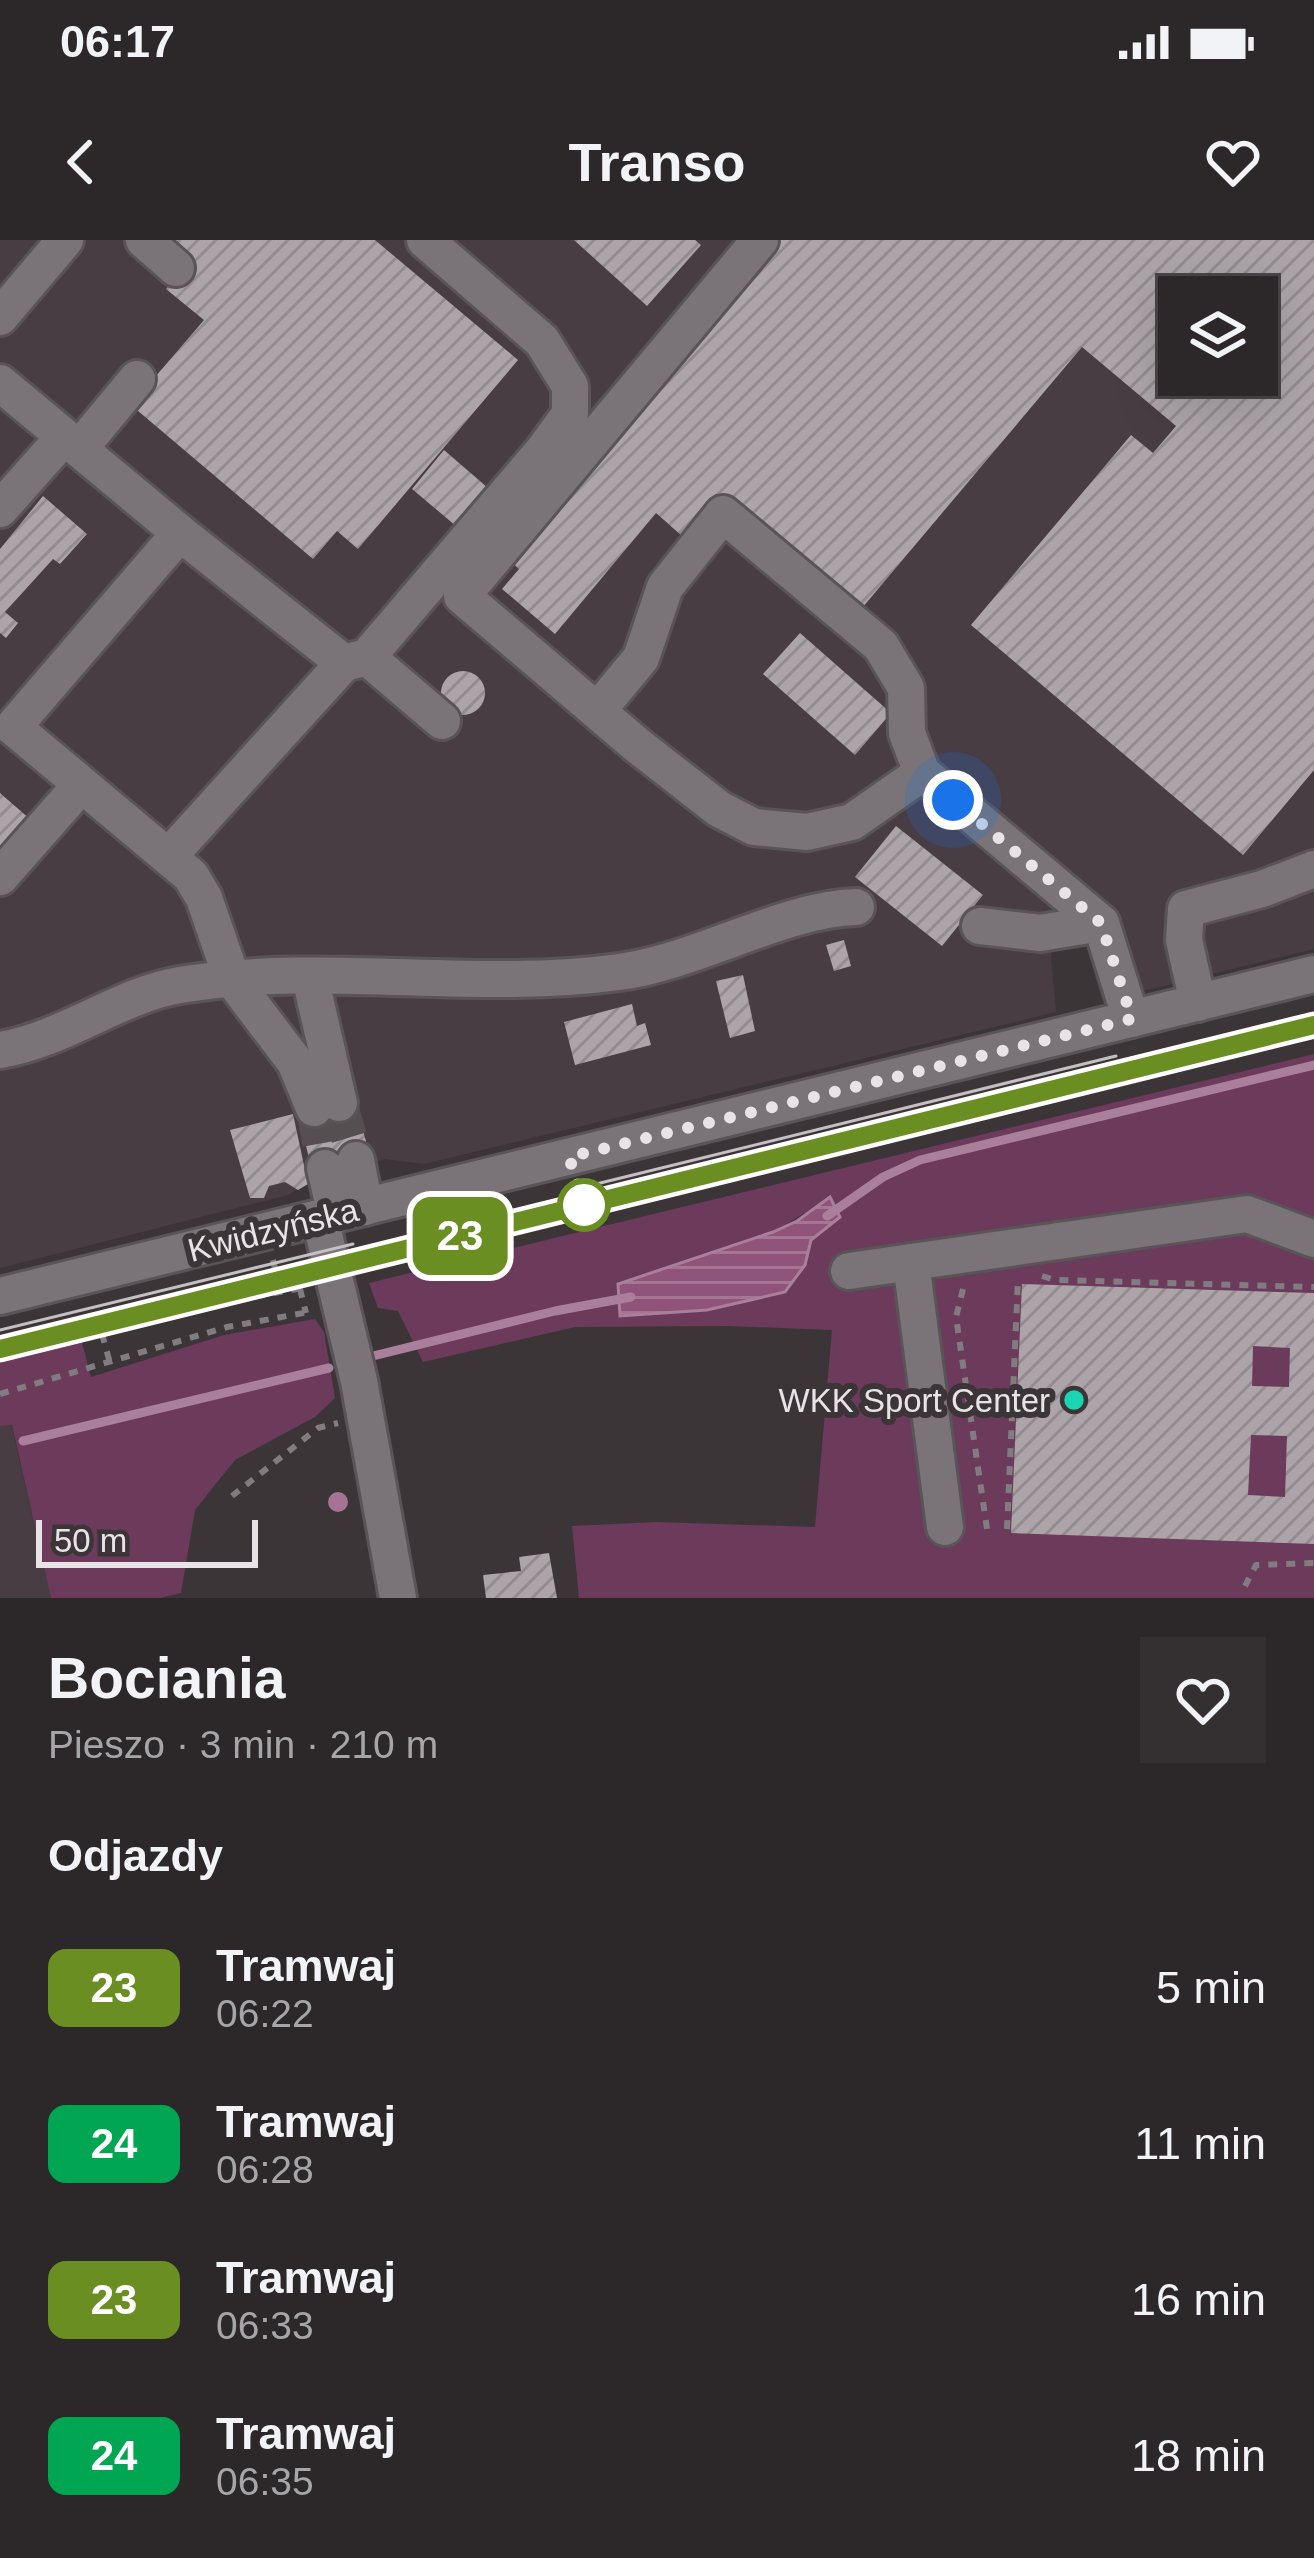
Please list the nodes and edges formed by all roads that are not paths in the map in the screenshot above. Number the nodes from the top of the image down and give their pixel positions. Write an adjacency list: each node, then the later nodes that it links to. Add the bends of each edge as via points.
1 (65, 240): 6 (street)
2 (144, 240): 5 (street)
3 (425, 240): 12 (street, via 542,341 570,386 570,414)
4 (760, 240): 13 (street, via 462,596)
5 (176, 268)
6 (0, 316)
7 (137, 379): 9 (street)
8 (0, 382): 9 (street)
9 (71, 443): 10 (street); 11 (street)
10 (0, 508)
11 (180, 533): 12 (street); 15 (street)
12 (355, 660): 14 (street); 18 (street)
13 (598, 710): 16 (street, via 754,827 808,832 852,822); 16 (street, via 641,658 665,587 723,514 881,646 906,688 907,733)
14 (442, 721)
15 (6, 722): 17 (street)
16 (922, 773): 22 (street)
17 (81, 785): 18 (street); 20 (street)
18 (169, 856): 26 (street, via 204,898)
19 (1314, 869): 27 (street, via 1186,909)
20 (0, 878)
21 (856, 907): 25 (street, via 623,972 540,980)
22 (1101, 923): 23 (street, via 1040,933); 28 (street)
23 (980, 926)
24 (1314, 974): 27 (street, Kwidzyńska)
25 (310, 977): 26 (street); 26 (street, via 330,1103)
26 (232, 979): 29 (street, via 174,986)
27 (1198, 1003): 28 (street, Kwidzyńska)
28 (1132, 1019): 31 (street, Kwidzyńska)
29 (0, 1050)
30 (341, 1164): 31 (street)
31 (340, 1213): 35 (street, Kwidzyńska); 37 (street, via 320,1297 359,1381)
32 (1314, 1239): 33 (street, via 1247,1214)
33 (911, 1262): 34 (street); 36 (street)
34 (849, 1270)
35 (0, 1296)
36 (945, 1527)
37 (398, 1598)

